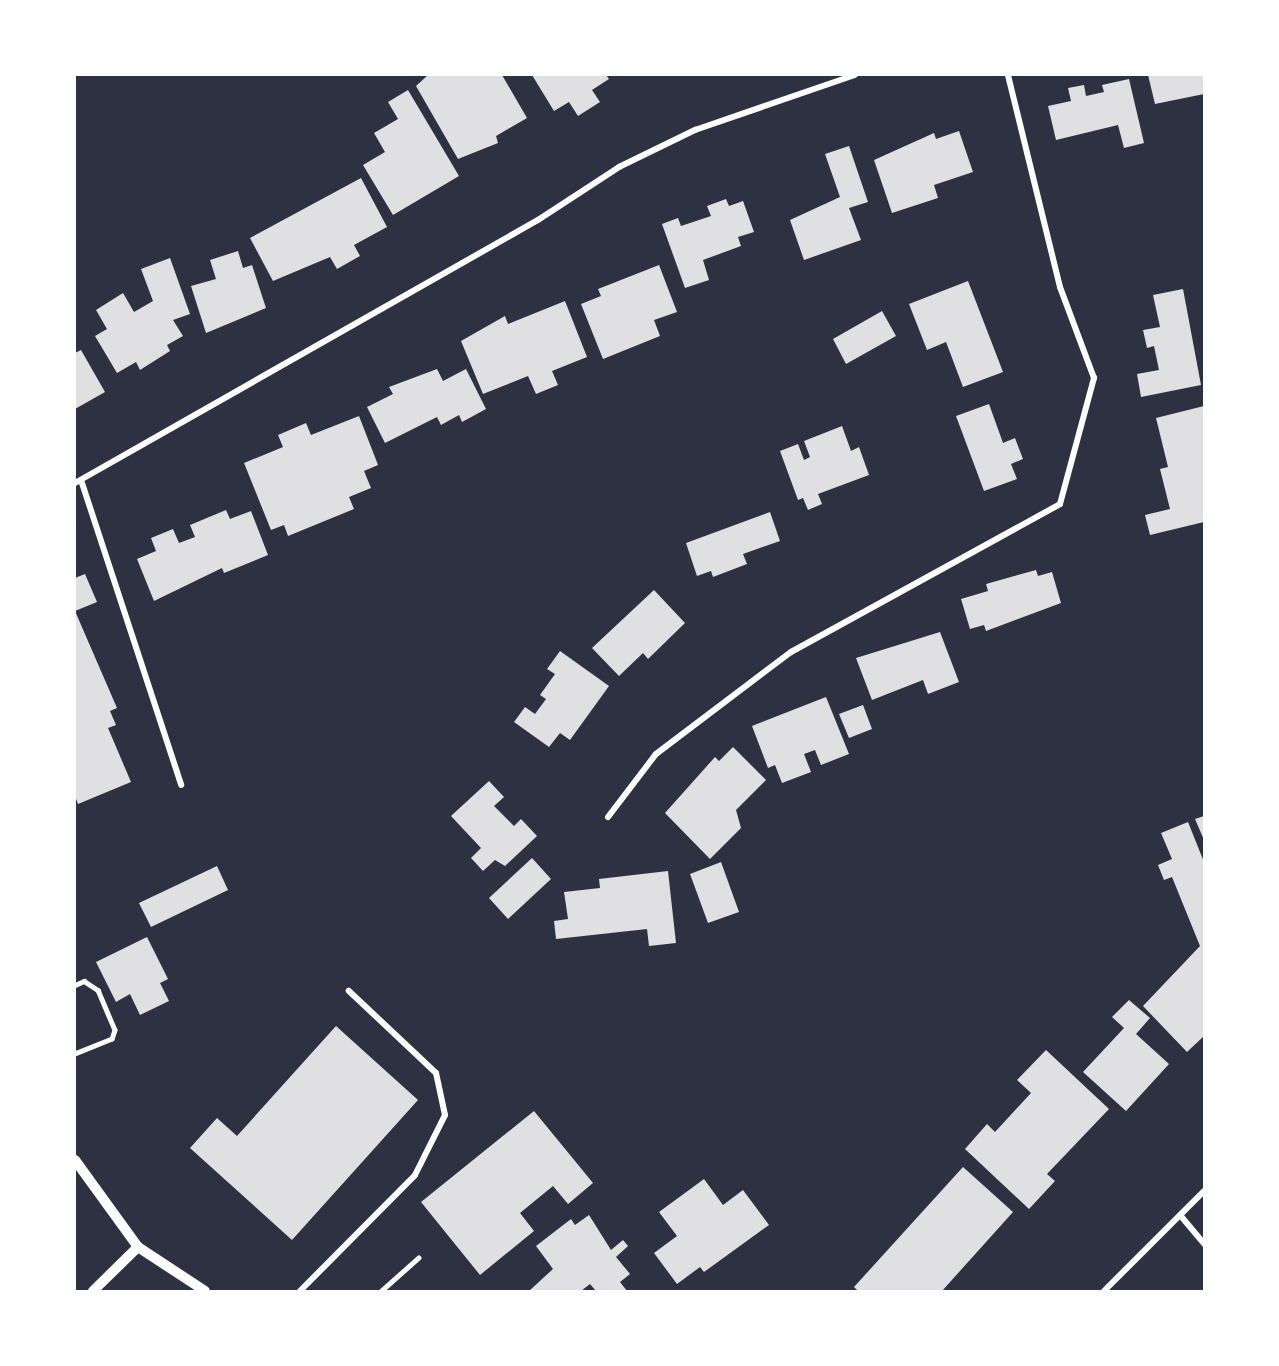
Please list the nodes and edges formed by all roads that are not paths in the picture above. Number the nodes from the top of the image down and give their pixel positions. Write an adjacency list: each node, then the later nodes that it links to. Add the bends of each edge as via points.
1 (855, 75): 3 (street, via 695,130 619,167 538,220)
2 (1008, 75): 5 (street, via 1060,287 1094,378 1060,504 791,652 656,754)
3 (78, 481): 4 (street)
4 (181, 785)
5 (608, 817)
6 (75, 985): 8 (lane, via 84,981 98,990 115,1030 112,1039)
7 (349, 991): 17 (street, via 436,1073 445,1115 416,1175)
8 (75, 1054)
9 (75, 1161): 13 (street)
10 (1204, 1191): 11 (street)
11 (1180, 1215): 12 (street); 19 (street)
12 (1204, 1244)
13 (138, 1247): 15 (street); 16 (street)
14 (418, 1258): 18 (lane)
15 (93, 1291)
16 (205, 1291)
17 (300, 1291)
18 (381, 1291)
19 (1104, 1291)

